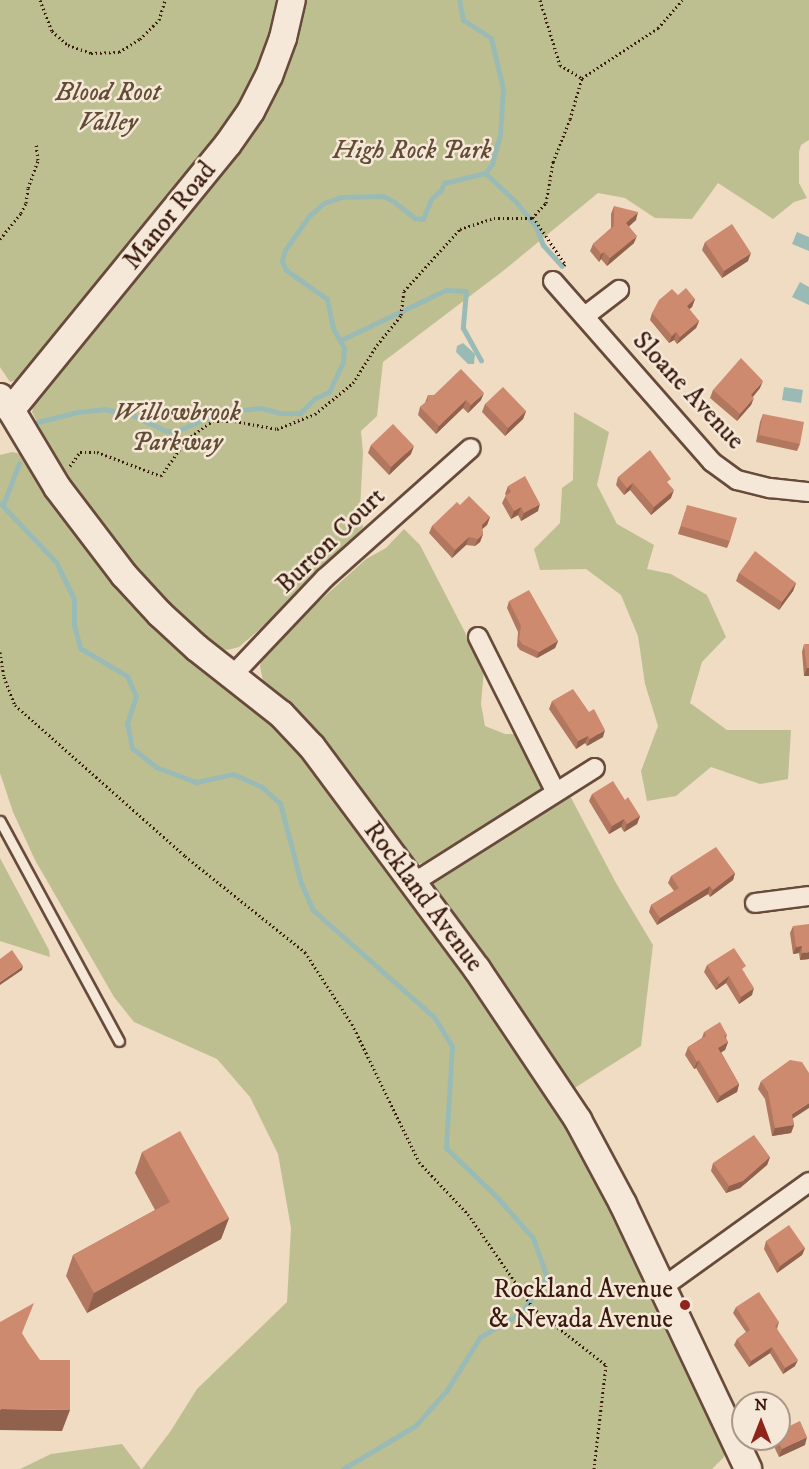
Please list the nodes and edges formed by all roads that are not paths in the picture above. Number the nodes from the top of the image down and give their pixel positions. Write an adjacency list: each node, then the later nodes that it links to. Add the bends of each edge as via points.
1 (292, 0): 5 (street, Manor Road, via 269,76 246,120)
2 (553, 281): 4 (street, Sloane Avenue)
3 (619, 290): 4 (street)
4 (585, 316): 7 (street, Sloane Avenue, via 712,462 738,480)
5 (4, 410): 9 (street, Rockland Avenue, via 124,575 159,614)
6 (471, 447): 9 (street, Burton Court, via 325,578)
7 (809, 492)
8 (478, 637): 11 (street)
9 (232, 676): 13 (street, Rockland Avenue, via 281,714 312,747)
10 (595, 768): 11 (street)
11 (555, 791): 13 (street)
12 (0, 821): 16 (lane)
13 (413, 883): 18 (street, Rockland Avenue, via 477,969 572,1111)
14 (809, 896): 15 (street)
15 (755, 903)
16 (119, 1041)
17 (809, 1182): 18 (street)
18 (663, 1287): 19 (street, Rockland Avenue)
19 (740, 1466)

